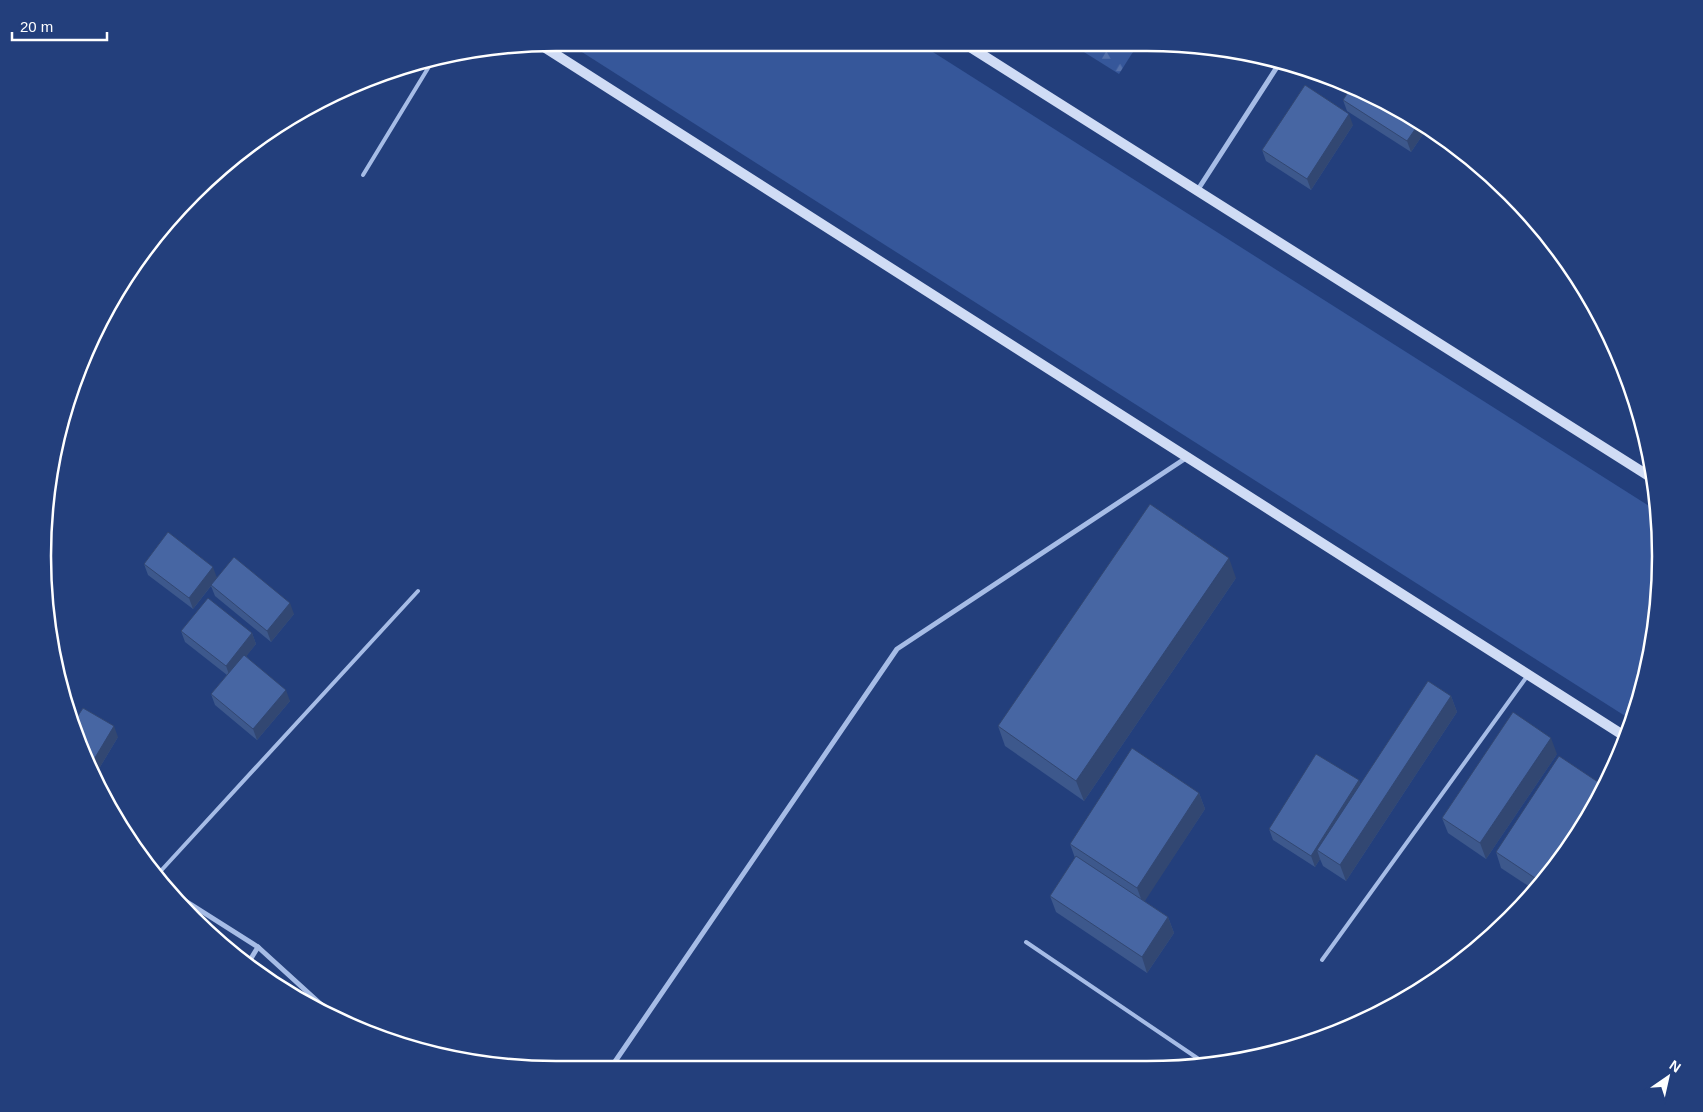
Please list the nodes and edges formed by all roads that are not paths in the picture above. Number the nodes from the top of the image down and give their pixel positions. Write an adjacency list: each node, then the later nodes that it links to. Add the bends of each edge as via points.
1 (551, 51): 7 (street)
2 (976, 51): 6 (street)
3 (429, 67): 5 (lane)
4 (1276, 68): 6 (street)
5 (363, 175)
6 (1197, 191): 8 (street)
7 (1187, 457): 10 (street); 20 (street, via 897,649)
8 (1644, 473)
9 (418, 591): 12 (lane)
10 (1528, 675): 11 (street); 17 (lane)
11 (1619, 733)
12 (162, 870)
13 (190, 903): 15 (street)
14 (1026, 942): 19 (lane)
15 (258, 947): 16 (street); 18 (street)
16 (251, 958)
17 (1322, 960)
18 (316, 999)
19 (1197, 1058)
20 (615, 1061)

